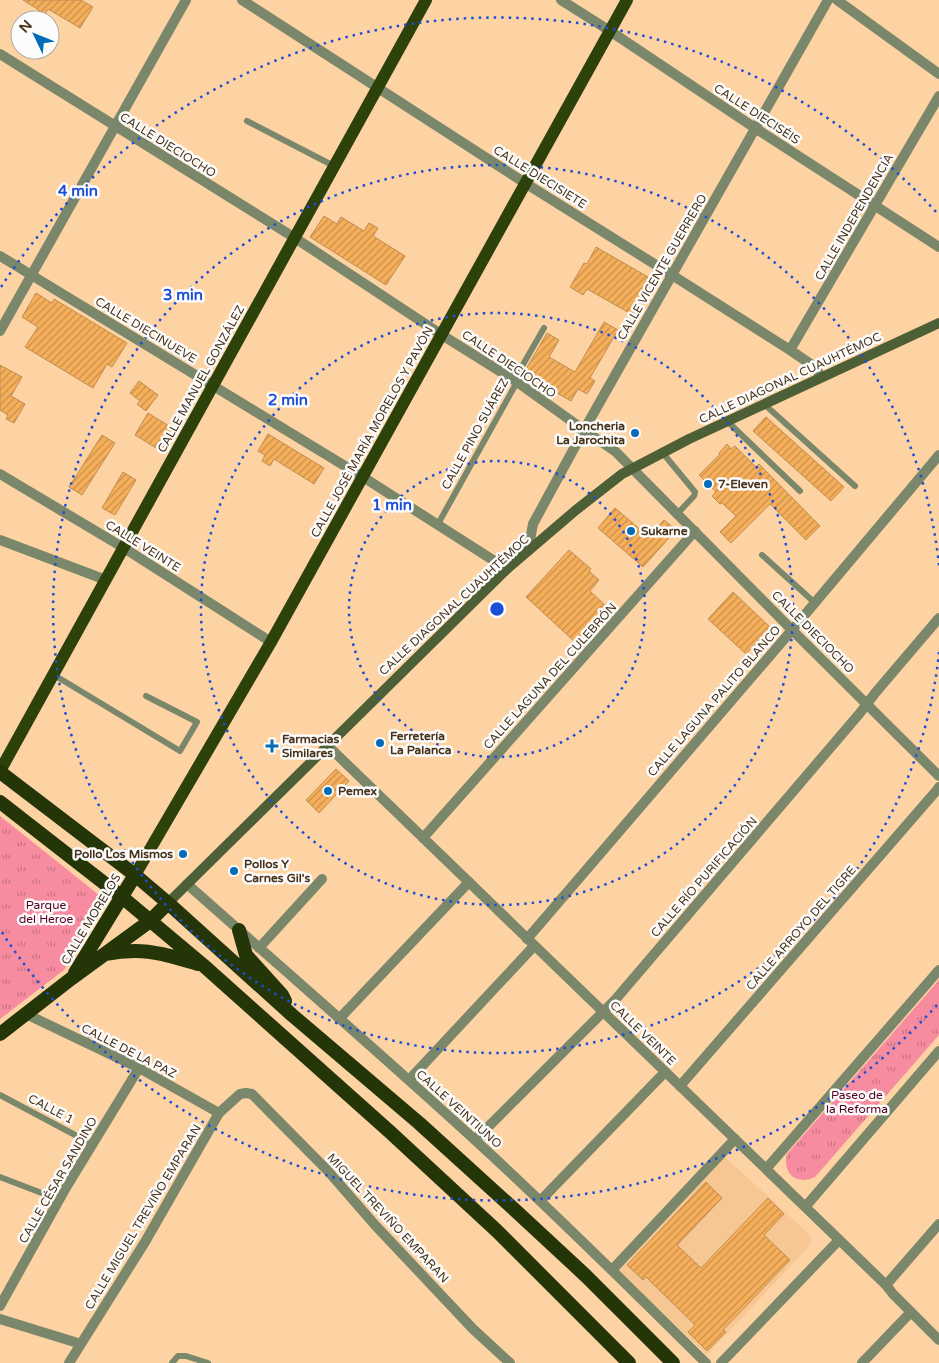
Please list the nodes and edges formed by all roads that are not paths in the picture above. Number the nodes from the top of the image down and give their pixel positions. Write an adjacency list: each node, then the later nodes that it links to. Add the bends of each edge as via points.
1 (186, 0): 14 (street)
2 (242, 0): 11 (street, CALLE DIECISIETE)
3 (426, 0): 11 (main road, CALLE MANUEL GONZÁLEZ)
4 (561, 0): 8 (street, CALLE DIECISÉIS)
5 (627, 0): 8 (main road, CALLE JOSÉ MARÍA MORELOS Y PAVÓN)
6 (828, 0): 15 (street, CALLE VICENTE GUERRERO)
7 (837, 0): 10 (street)
8 (610, 31): 15 (street, CALLE DIECISÉIS); 17 (main road, CALLE JOSÉ MARÍA MORELOS Y PAVÓN)
9 (0, 54): 14 (street, CALLE DIECIOCHO)
10 (939, 74)
11 (377, 88): 16 (main road, CALLE MANUEL GONZÁLEZ); 17 (street, CALLE DIECISIETE)
12 (939, 96): 18 (street, CALLE INDEPENDENCIA)
13 (247, 121): 16 (lane)
14 (115, 127): 19 (street, CALLE DIECIOCHO); 23 (street)
15 (755, 128): 18 (street, CALLE DIECISÉIS); 22 (street, CALLE VICENTE GUERRERO)
16 (334, 166): 19 (main road, CALLE MANUEL GONZÁLEZ)
17 (525, 183): 22 (street, CALLE DIECISIETE); 27 (main road, CALLE JOSÉ MARÍA MORELOS Y PAVÓN)
18 (876, 206): 20 (street, CALLE DIECISÉIS); 28 (street, CALLE INDEPENDENCIA)
19 (295, 238): 27 (street, CALLE DIECIOCHO); 31 (main road, CALLE MANUEL GONZÁLEZ)
20 (939, 247)
21 (0, 256): 23 (street, CALLE DIECINUEVE)
22 (672, 274): 28 (street, CALLE DIECISIETE); 34 (street, CALLE VICENTE GUERRERO)
23 (31, 275): 26 (street); 31 (street, CALLE DIECINUEVE)
24 (939, 324): 29 (main road, CALLE DIAGONAL CUAUHTÉMOC)
25 (544, 328): 30 (lane, CALLE PINO SUÁREZ, via 517,374)
26 (0, 331)
27 (442, 335): 30 (street, CALLE DIECIOCHO); 39 (main road, CALLE JOSÉ MARÍA MORELOS Y PAVÓN)
28 (790, 350): 29 (street, CALLE DIECISIETE, via 812,365)
29 (822, 378): 32 (main road, CALLE DIAGONAL CUAUHTÉMOC)
30 (517, 382): 34 (street, CALLE DIECIOCHO); 43 (lane, CALLE PINO SUÁREZ)
31 (214, 385): 39 (street, CALLE DIECINUEVE); 46 (main road, CALLE MANUEL GONZÁLEZ)
32 (764, 404): 33 (main road, CALLE DIAGONAL CUAUHTÉMOC); 40 (lane)
33 (727, 421): 35 (main road, CALLE DIAGONAL CUAUHTÉMOC); 41 (lane)
34 (584, 430): 37 (street, CALLE DIECIOCHO, via 616,452); 47 (street, CALLE VICENTE GUERRERO, via 532,524)
35 (662, 452): 37 (main road, CALLE DIAGONAL CUAUHTÉMOC); 42 (lane, via 695,492)
36 (939, 455): 51 (street, CALLE LAGUNA PALITO BLANCO)
37 (632, 468): 42 (street, CALLE DIECIOCHO); 47 (main road, CALLE DIAGONAL CUAUHTÉMOC)
38 (0, 474): 46 (street, CALLE VEINTE)
39 (363, 477): 43 (street, CALLE DIECINUEVE); 54 (main road, CALLE JOSÉ MARÍA MORELOS Y PAVÓN)
40 (855, 486)
41 (800, 491)
42 (678, 513): 44 (street, CALLE DIECIOCHO)
43 (438, 524): 49 (street, CALLE DIECINUEVE)
44 (695, 531): 53 (street, CALLE DIECIOCHO); 63 (street, CALLE LAGUNA DEL CULEBRÓN)
45 (0, 540): 50 (street)
46 (124, 548): 50 (main road, CALLE MANUEL GONZÁLEZ); 54 (street, CALLE VEINTE)
47 (528, 551): 49 (main road, CALLE DIAGONAL CUAUHTÉMOC)
48 (762, 555): 51 (lane)
49 (507, 569): 58 (main road, CALLE DIAGONAL CUAUHTÉMOC)
50 (106, 580): 55 (main road, CALLE MANUEL GONZÁLEZ)
51 (814, 602): 53 (street, CALLE LAGUNA PALITO BLANCO)
52 (939, 618): 57 (street, CALLE RÍO PURIFICACIÓN)
53 (792, 630): 57 (street, CALLE DIECIOCHO); 72 (street, CALLE LAGUNA PALITO BLANCO)
54 (271, 642): 64 (main road, CALLE JOSÉ MARÍA MORELOS Y PAVÓN)
55 (54, 675): 56 (lane, via 180,751 197,722); 59 (main road, CALLE MANUEL GONZÁLEZ)
56 (146, 696)
57 (867, 704): 60 (street, CALLE DIECIOCHO); 78 (street, CALLE RÍO PURIFICACIÓN)
58 (327, 745): 63 (street, CALLE VEINTE); 67 (main road, CALLE DIAGONAL CUAUHTÉMOC)
59 (0, 771): 64 (highway)
60 (939, 776)
61 (939, 787): 87 (street, CALLE ARROYO DEL TIGRE)
62 (0, 802): 68 (highway)
63 (423, 838): 66 (street, CALLE VEINTE)
64 (135, 875): 68 (highway, CALLE MORELOS); 69 (highway)
65 (322, 879): 73 (street)
66 (469, 882): 72 (street, CALLE VEINTE); 81 (street)
67 (186, 884): 69 (main road, CALLE DIAGONAL CUAUHTÉMOC); 71 (street, CALLE VEINTIUNO)
68 (122, 897): 70 (highway); 77 (highway, CALLE MORELOS)
69 (168, 903): 70 (highway); 80 (highway)
70 (150, 921): 74 (highway); 75 (highway)
71 (239, 930): 73 (street, CALLE VEINTIUNO); 80 (highway, via 246,955 282,995)
72 (530, 942): 78 (street, CALLE VEINTE); 86 (street, CALLE LAGUNA PALITO BLANCO)
73 (259, 948): 81 (street, CALLE VEINTIUNO)
74 (106, 954): 75 (highway, via 144,951); 77 (highway)
75 (203, 965): 112 (highway, via 497,1231)
76 (939, 970): 94 (street)
77 (72, 978): 79 (highway)
78 (603, 1011): 85 (street, CALLE VEINTE); 92 (street, CALLE RÍO PURIFICACIÓN)
79 (26, 1014): 82 (highway); 84 (street, CALLE DE LA PAZ)
80 (292, 1015): 113 (highway, via 517,1212)
81 (339, 1019): 86 (street, CALLE VEINTIUNO)
82 (0, 1034)
83 (939, 1051): 98 (street)
84 (138, 1068): 90 (street, CALLE DE LA PAZ); 93 (street, CALLE CÉSAR SANDINO)
85 (666, 1072): 87 (street, CALLE VEINTE); 97 (street)
86 (408, 1080): 92 (street, CALLE VEINTIUNO)
87 (680, 1086): 91 (street, CALLE VEINTE)
88 (246, 1093): 90 (street, CALLE MIGUEL TREVIÑO EMPARAN, via 240,1094); 111 (street, MIGUEL TREVIÑO EMPARAN, via 252,1094 328,1171 473,1329)
89 (0, 1095): 93 (lane, CALLE 1)
90 (219, 1113): 107 (street, CALLE MIGUEL TREVIÑO EMPARAN, via 145,1242)
91 (735, 1139): 94 (street, CALLE VEINTE); 101 (street)
92 (476, 1140): 97 (street, CALLE VEINTIUNO)
93 (92, 1144): 96 (street, CALLE CÉSAR SANDINO)
94 (766, 1169): 98 (street, CALLE VEINTE)
95 (0, 1177): 96 (lane)
96 (60, 1200): 103 (street, CALLE CÉSAR SANDINO)
97 (540, 1201): 101 (street, CALLE VEINTIUNO)
98 (806, 1206): 100 (street, CALLE VEINTE)
99 (939, 1224): 102 (street)
100 (839, 1240): 102 (street, CALLE VEINTE); 115 (street)
101 (612, 1270): 114 (street, CALLE VEINTIUNO)
102 (886, 1285): 104 (street, CALLE VEINTE)
103 (0, 1306)
104 (912, 1312): 106 (street, CALLE VEINTE); 116 (street)
105 (0, 1319): 107 (street)
106 (939, 1340)
107 (81, 1344): 108 (street, CALLE MIGUEL TREVIÑO EMPARAN)
108 (69, 1363)
109 (172, 1363): 110 (lane, via 178,1356)
110 (208, 1363)
111 (510, 1363)
112 (629, 1363)
113 (673, 1363)
114 (706, 1363)
115 (721, 1363)
116 (862, 1363)

